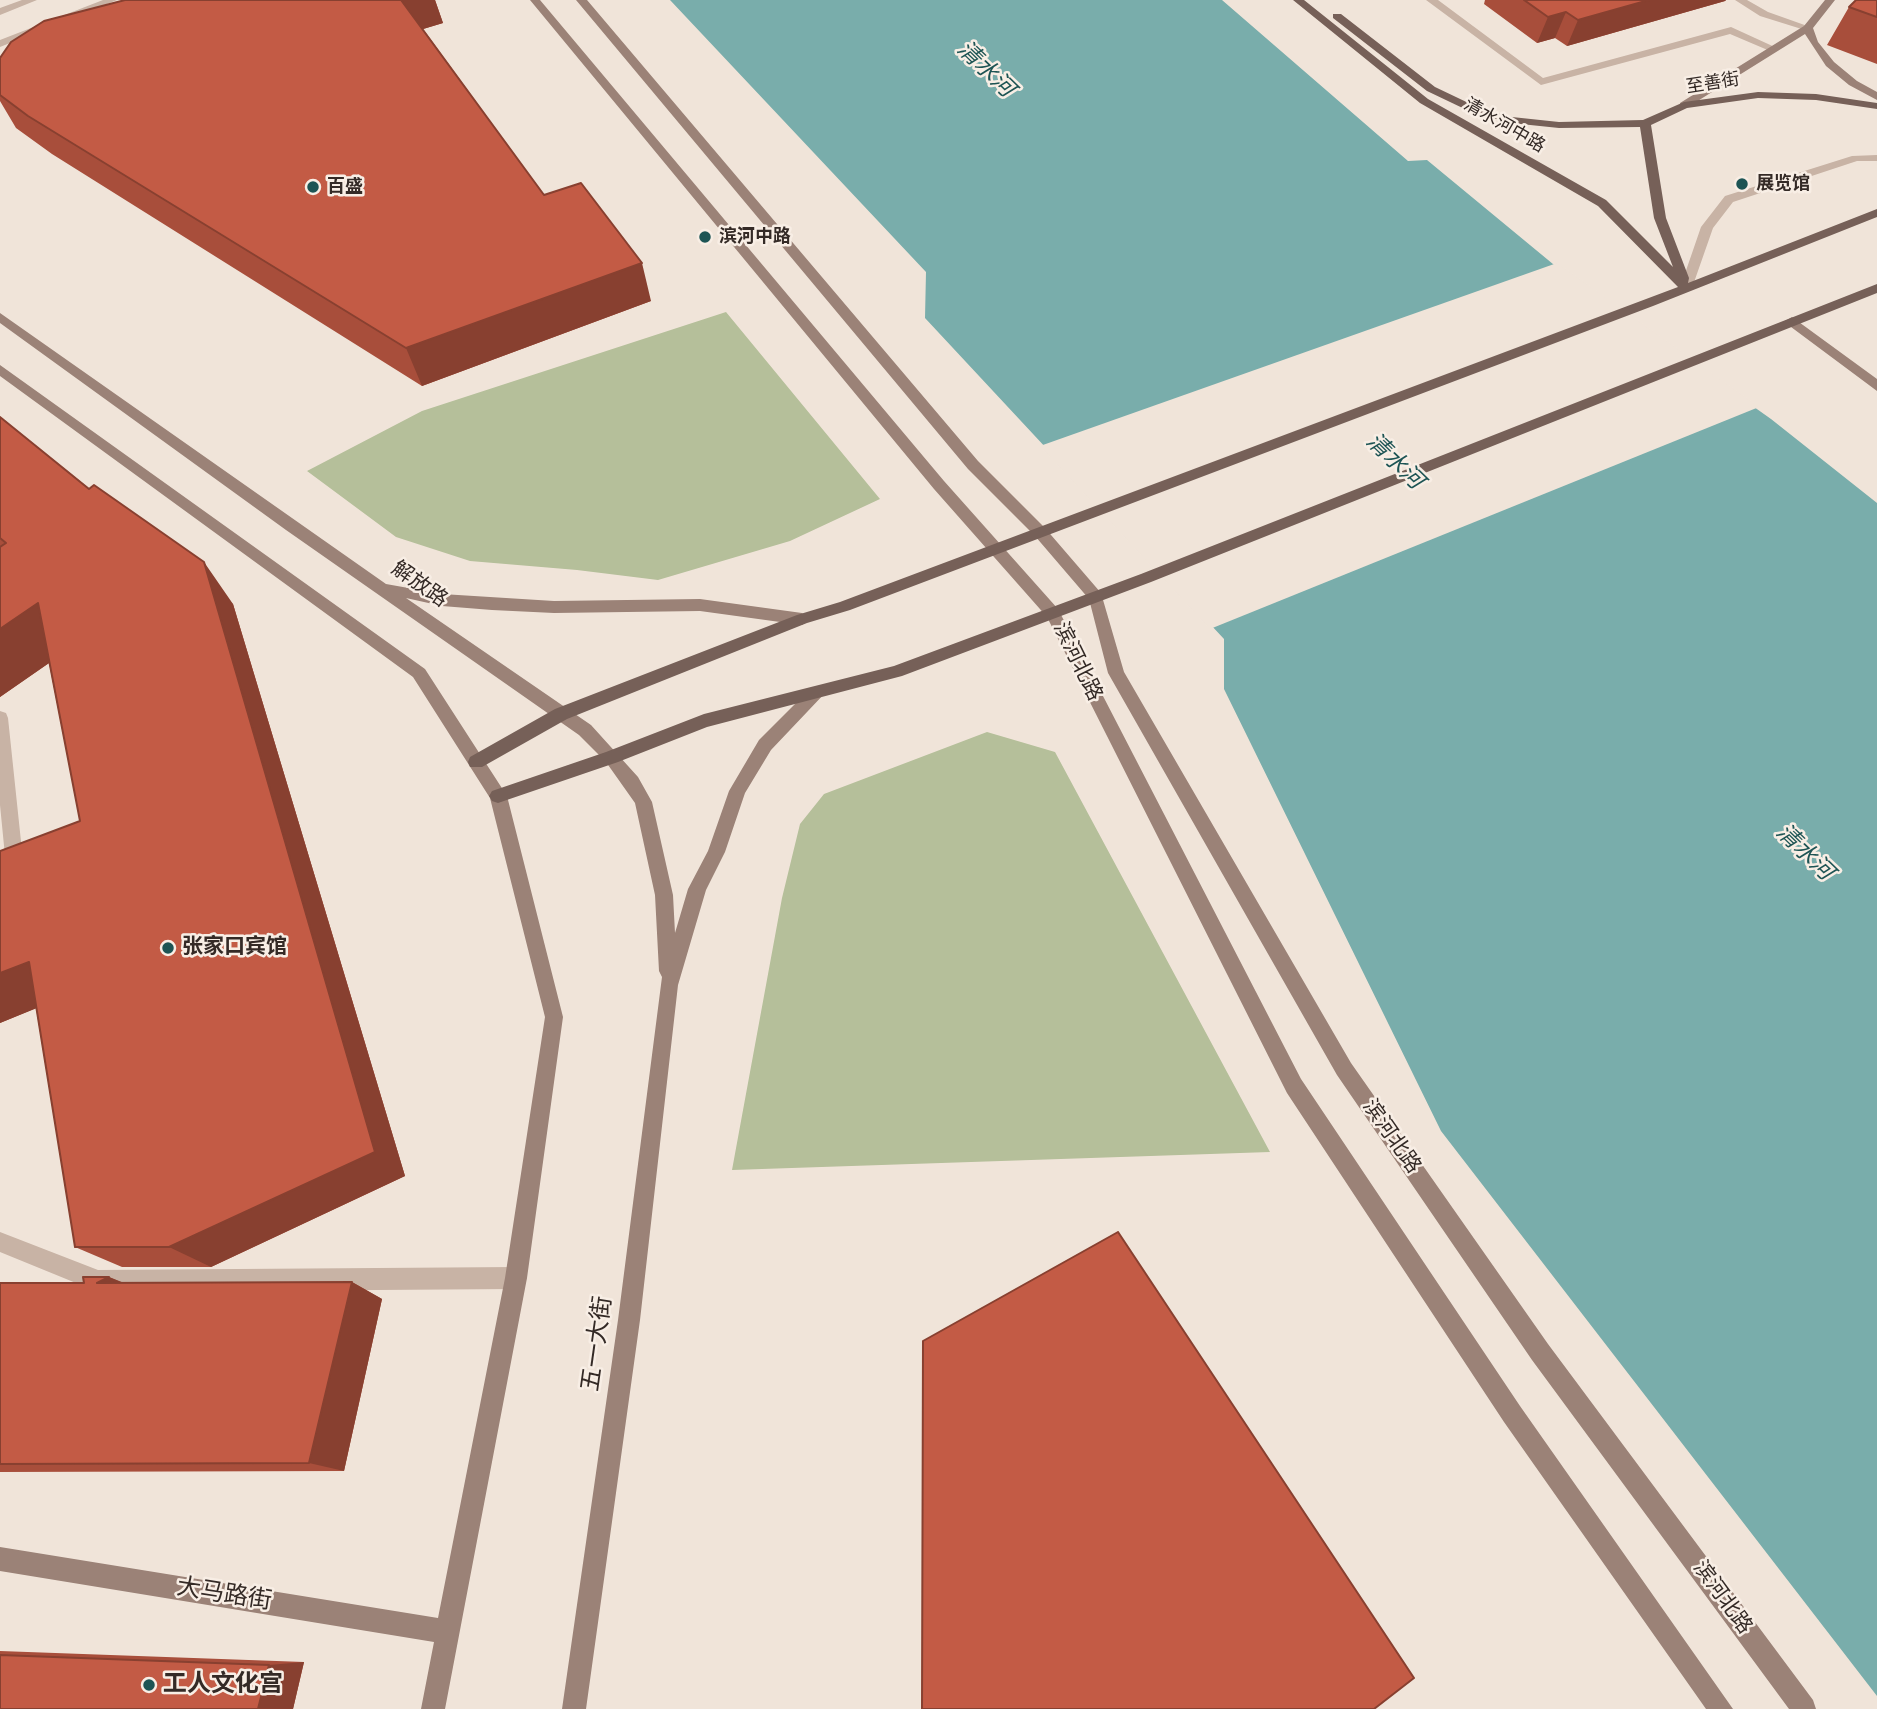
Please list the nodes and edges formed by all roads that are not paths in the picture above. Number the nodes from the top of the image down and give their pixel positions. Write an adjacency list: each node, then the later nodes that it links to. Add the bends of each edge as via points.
1 (32, 0): 10 (street)
2 (113, 0): 12 (street)
3 (535, 0): 29 (main road)
4 (582, 0): 28 (main road, via 973,465)
5 (1297, 0): 22 (main road, 清水河中路, via 1424,101 1602,202)
6 (1317, 0): 19 (main road, 清水河中路, via 1432,89 1475,110 1511,120 1559,125)
7 (1431, 0): 14 (street, via 1541,82)
8 (1740, 0): 11 (street)
9 (1830, 0): 11 (main road)
10 (0, 12)
11 (1808, 29): 13 (main road); 16 (main road, via 1830,64)
12 (0, 44)
13 (1774, 50): 14 (street, via 1731,30); 17 (main road)
14 (1616, 62): 15 (street)
15 (1627, 68)
16 (1877, 97)
17 (1684, 105): 18 (main road, 至善街, via 1758,95); 19 (main road, 至善街)
18 (1877, 106)
19 (1645, 123): 22 (main road, via 1660,218)
20 (1877, 158): 22 (street, via 1856,158 1729,199 1707,226)
21 (1877, 213): 22 (main road)
22 (1686, 288): 28 (main road)
23 (1877, 288): 25 (main road)
24 (0, 317): 30 (main road, 解放路)
25 (1792, 321): 27 (main road); 31 (main road)
26 (0, 369): 38 (main road, via 419,673)
27 (1877, 386)
28 (1040, 532): 29 (main road); 31 (main road, 滨河北路)
29 (995, 548): 32 (main road); 33 (main road)
30 (383, 588): 33 (main road, via 492,604 700,605); 35 (main road, 解放路)
31 (1096, 597): 32 (main road); 49 (main road, 滨河北路, via 1116,673 1344,1069 1540,1352)
32 (1053, 613): 34 (main road, via 896,672); 48 (main road, 滨河北路, via 1294,1086 1512,1414)
33 (802, 619): 35 (main road)
34 (818, 692): 37 (main road, via 704,721); 41 (main road, via 765,745 737,791 716,852 697,889)
35 (561, 714): 37 (main road, 解放路); 38 (main road)
36 (0, 718): 40 (street, via 15,870)
37 (612, 757): 39 (main road); 41 (main road, 解放路, via 643,802 664,895)
38 (476, 762): 39 (main road)
39 (498, 796): 43 (main road, via 554,1017)
40 (0, 877)
41 (669, 985): 47 (main road, 五一大街, via 629,1320)
42 (0, 1242): 43 (street, via 98,1281)
43 (516, 1278): 45 (main road)
44 (0, 1559): 45 (main road, 大马路街)
45 (448, 1632): 46 (main road)
46 (433, 1709)
47 (574, 1709)
48 (1721, 1709)
49 (1804, 1709)

